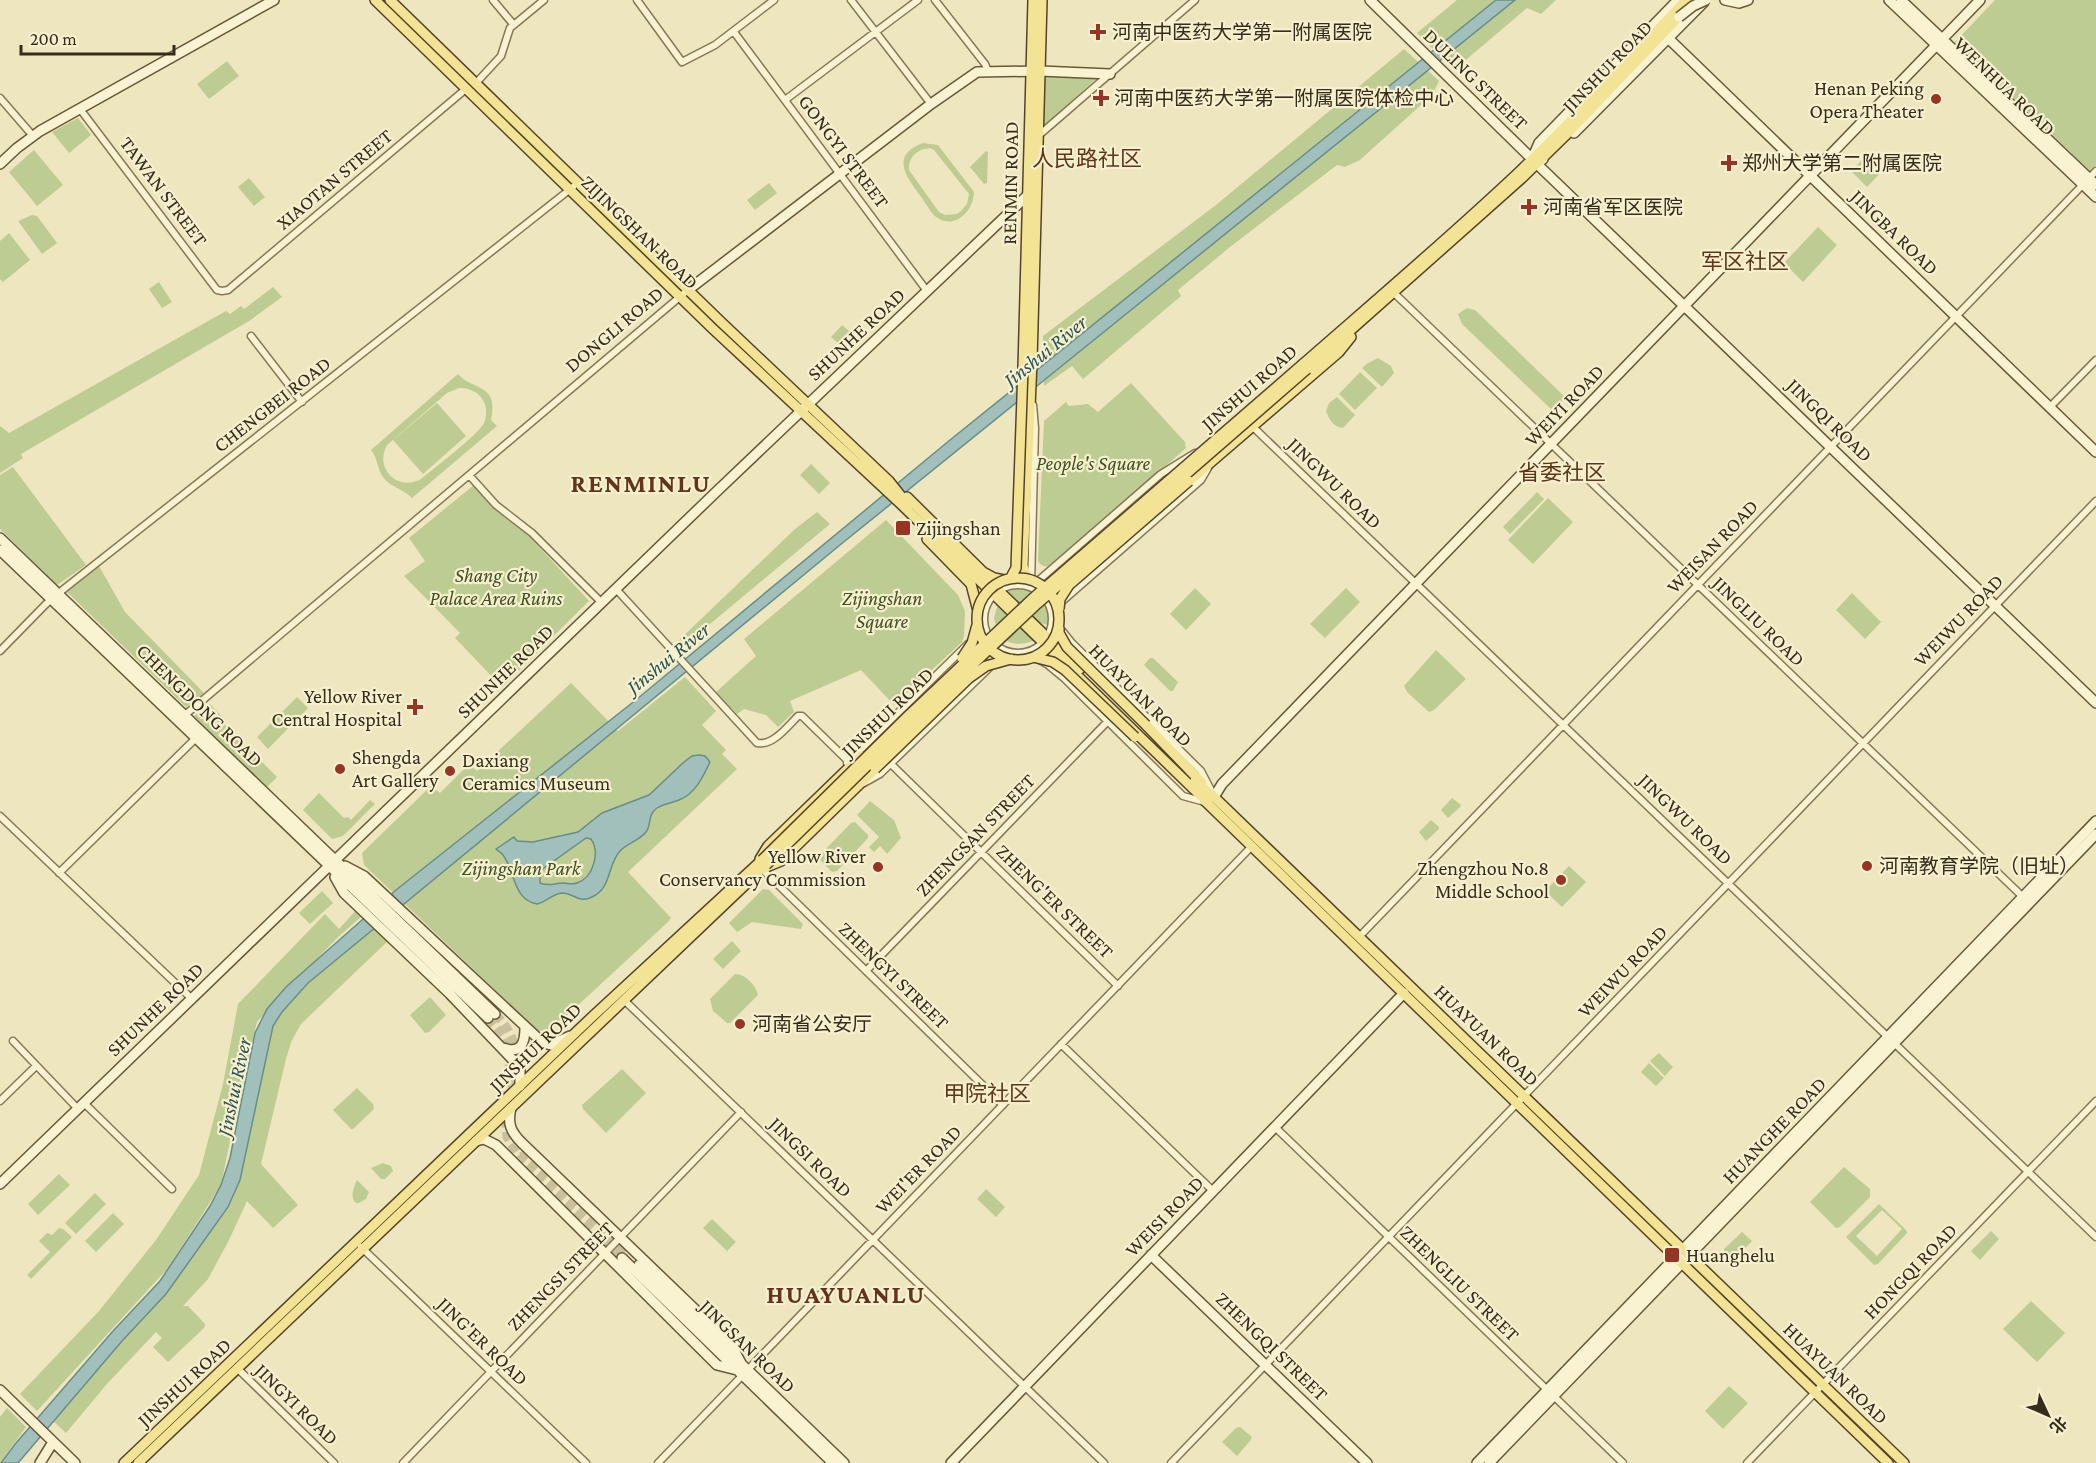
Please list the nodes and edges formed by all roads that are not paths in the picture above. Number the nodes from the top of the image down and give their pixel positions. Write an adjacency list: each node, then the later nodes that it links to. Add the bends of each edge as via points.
1 (274, 0): 38 (street)
2 (375, 0): 34 (main road, ZIJINGSHAN ROAD)
3 (390, 0): 33 (main road, ZIJINGSHAN ROAD)
4 (493, 0): 25 (street)
5 (544, 0): 25 (street)
6 (637, 0): 26 (street, via 682,62)
7 (774, 0): 26 (street)
8 (851, 0): 27 (street)
9 (918, 0): 27 (street)
10 (935, 0): 30 (street)
11 (1033, 0): 31 (main road, RENMIN ROAD)
12 (1042, 0): 31 (main road, RENMIN ROAD)
13 (1195, 0): 32 (street)
14 (1370, 0): 42 (street, DULING STREET)
15 (1678, 0): 42 (street, via 1539,144)
16 (1686, 0): 39 (main road, JINSHUI ROAD)
17 (1695, 0): 24 (main road, JINSHUI ROAD, bridge)
18 (1706, 0): 24 (street, bridge); 28 (street)
19 (1725, 0): 20 (street)
20 (1748, 0)
21 (1889, 0): 29 (street, WENHUA ROAD)
22 (1901, 0): 29 (street, WENHUA ROAD)
23 (1980, 0): 29 (street, WEIYI ROAD)
24 (1679, 17): 39 (main road, JINSHUI ROAD)
25 (513, 24): 33 (street, via 501,57)
26 (734, 32): 36 (street, GONGYI STREET)
27 (875, 32): 36 (street); 37 (street)
28 (1668, 38): 42 (street, via 1566,141); 46 (street, JINGBA ROAD)
29 (1940, 42): 46 (street, WEIYI ROAD); 48 (street, WENHUA ROAD)
30 (988, 71): 31 (street, DONGLI ROAD); 37 (street, DONGLI ROAD, via 977,72)
31 (1036, 71): 32 (street, DONGLI ROAD); 41 (main road, RENMIN ROAD); 51 (main road, RENMIN ROAD)
32 (1110, 74): 41 (street)
33 (476, 83): 47 (main road, ZIJINGSHAN ROAD)
34 (467, 88): 50 (main road, ZIJINGSHAN ROAD); 54 (street, XIAOTAN STREET, via 228,290)
35 (0, 98): 40 (street)
36 (785, 100): 45 (street, GONGYI STREET)
37 (931, 104): 45 (street, DONGLI ROAD)
38 (80, 109): 40 (street); 54 (street, TAWAN STREET, via 217,290)
39 (1568, 129): 42 (main road, JINSHUI ROAD)
40 (33, 136): 43 (street)
41 (1038, 136): 49 (main road, RENMIN ROAD)
42 (1534, 161): 56 (main road, JINSHUI ROAD); 58 (street, JINGQI ROAD); 59 (main road, JINSHUI ROAD)
43 (0, 164)
44 (2096, 171): 48 (street, WEISAN ROAD)
45 (840, 174): 53 (street, DONGLI ROAD); 55 (street, GONGYI STREET)
46 (1811, 176): 58 (street, WEIYI ROAD); 60 (street, JINGBA ROAD)
47 (578, 183): 50 (street, CHENGBEI ROAD); 53 (main road, ZIJINGSHAN ROAD)
48 (2089, 183): 52 (street, WENHUA ROAD); 60 (street, WEISAN ROAD)
49 (1037, 186): 51 (street, SHUNHE ROAD); 79 (main road, RENMIN ROAD, via 1023,566)
50 (570, 189): 57 (main road, ZIJINGSHAN ROAD); 63 (street, CHENGBEI ROAD)
51 (1028, 195): 55 (street, SHUNHE ROAD); 78 (main road, RENMIN ROAD, bridge, via 1016,568)
52 (2096, 197)
53 (688, 290): 57 (street, DONGLI ROAD); 64 (main road, ZIJINGSHAN ROAD)
54 (222, 291)
55 (927, 291): 64 (street, SHUNHE ROAD)
56 (1394, 293): 59 (main road, JINSHUI ROAD); 68 (street, JINGLIU ROAD)
57 (680, 297): 66 (main road, ZIJINGSHAN ROAD); 73 (street, DONGLI ROAD)
58 (1685, 306): 68 (street, WEIYI ROAD); 69 (street, JINGQI ROAD)
59 (1372, 309): 67 (main road, via 1339,352); 71 (main road, via 1338,328); 110 (main road, JINSHUI ROAD, bridge, via 1032,599 915,709)
60 (1956, 316): 65 (street, JINGBA ROAD); 69 (street, WEISAN ROAD)
61 (251, 336): 63 (street)
62 (2096, 360): 65 (street)
63 (303, 402): 84 (street, CHENGBEI ROAD)
64 (808, 404): 66 (street, SHUNHE ROAD); 75 (main road, ZIJINGSHAN ROAD, via 889,482)
65 (2050, 407): 70 (street, JINGBA ROAD)
66 (800, 412): 75 (main road, ZIJINGSHAN ROAD); 82 (street, SHUNHE ROAD)
67 (1252, 426): 72 (main road); 80 (street, JINGWU ROAD)
68 (1551, 444): 80 (street, WEIYI ROAD); 81 (street, JINGLIU ROAD)
69 (1831, 446): 81 (street, WEISAN ROAD); 86 (street, JINGQI ROAD)
70 (2096, 452)
71 (1195, 453): 79 (street, via 1161,474); 79 (main road, bridge, via 1065,566 1045,580)
72 (1212, 461): 88 (street, via 1201,480); 88 (main road, bridge, via 1069,585)
73 (469, 476): 85 (street); 95 (street, DONGLI ROAD)
74 (2096, 501): 86 (street, WEIWU ROAD)
75 (904, 505): 78 (main road, via 947,536 983,572); 83 (main road); 87 (main road, via 935,547 971,584)
76 (0, 538): 84 (street, CHENGDONG ROAD)
77 (0, 550): 84 (street, CHENGDONG ROAD)
78 (1008, 582): 79 (main road, bridge); 83 (street); 87 (main road, bridge, via 994,586)
79 (1031, 582): 88 (main road, HUAYUAN ROAD, bridge, via 1048,591 1055,601)
80 (1416, 583): 97 (street, JINGWU ROAD); 104 (street, WEIYI ROAD)
81 (1698, 585): 97 (street, WEISAN ROAD); 99 (street, JINGLIU ROAD)
82 (616, 589): 85 (street, SHUNHE ROAD); 100 (street, via 757,743 770,742 802,716)
83 (996, 593): 89 (street); 90 (main road)
84 (55, 596): 91 (street, CHENGBEI ROAD); 95 (street, CHENGDONG ROAD); 98 (street, CHENGDONG ROAD)
85 (602, 603): 111 (street, SHUNHE ROAD)
86 (1995, 606): 94 (street, JINGQI ROAD); 99 (street, WEIWU ROAD)
87 (978, 611): 89 (main road, bridge)
88 (1055, 616): 90 (street); 92 (main road, bridge, via 1056,634 1050,644); 104 (main road, HUAYUAN ROAD, bridge, via 1067,647 1188,767); 104 (street, via 1072,644 1201,771)
89 (981, 624): 93 (main road, bridge, via 980,634 990,648 999,655); 100 (street); 102 (main road, bridge, via 965,655)
90 (1045, 640): 92 (street); 104 (main road)
91 (0, 651)
92 (1029, 654): 93 (main road, bridge); 96 (street, via 1065,679); 104 (main road, HUAYUAN ROAD, bridge, via 1065,670 1185,786)
93 (1010, 655): 101 (street); 103 (main road, bridge, via 969,678)
94 (2096, 703)
95 (185, 715): 111 (street, CHENGDONG ROAD)
96 (1108, 721): 104 (street, via 1183,796); 109 (street, ZHENGSAN STREET)
97 (1563, 724): 113 (street, JINGWU ROAD); 117 (street, WEISAN ROAD)
98 (196, 738): 111 (street, CHENGDONG ROAD); 112 (street)
99 (1863, 743): 113 (street, WEIWU ROAD); 114 (street, JINGLIU ROAD)
100 (848, 761): 102 (street)
101 (891, 764): 103 (street); 109 (street, ZHENG'ER STREET)
102 (842, 775): 110 (main road, via 768,846)
103 (856, 787): 110 (main road, via 782,861)
104 (1211, 800): 108 (main road, HUAYUAN ROAD); 117 (main road, HUAYUAN ROAD)
105 (0, 816): 112 (street)
106 (2096, 821): 114 (street, HUANGHE ROAD)
107 (2096, 834): 126 (street, HUANGHE ROAD)
108 (1252, 846): 119 (street, WEI'ER ROAD); 120 (main road, HUAYUAN ROAD)
109 (981, 852): 118 (street, ZHENGSAN STREET); 119 (street, ZHENG'ER STREET)
110 (762, 864): 118 (street, ZHENGYI STREET); 122 (main road, JINSHUI ROAD); 125 (main road, JINSHUI ROAD)
111 (331, 865): 115 (street, CHENGDONG ROAD); 115 (street, via 344,893); 121 (street, SHUNHE ROAD)
112 (59, 873): 121 (street)
113 (1729, 883): 126 (street, JINGWU ROAD); 132 (street, WEIWU ROAD)
114 (2023, 897): 126 (street, HUANGHE ROAD)
115 (372, 902): 116 (street); 116 (street)
116 (392, 920): 123 (street); 124 (street); 129 (street, via 450,994)
117 (1359, 937): 132 (main road, HUAYUAN ROAD)
118 (866, 971): 135 (street, ZHENGYI STREET)
119 (1118, 986): 128 (street, WEI'ER ROAD)
120 (1404, 993): 132 (main road, HUAYUAN ROAD); 139 (street, WEISI ROAD)
121 (192, 999): 136 (street, SHUNHE ROAD)
122 (624, 1000): 137 (main road, JINSHUI ROAD); 138 (street, JINGSI ROAD)
123 (491, 1016)
124 (525, 1027): 125 (street, via 547,1044); 129 (street, via 524,1041 518,1049)
125 (576, 1033): 131 (main road, JINSHUI ROAD)
126 (1892, 1040): 141 (street, JINGWU ROAD); 153 (street, HUANGHE ROAD)
127 (13, 1041): 130 (street)
128 (1061, 1044): 135 (street, WEI'ER ROAD); 144 (street)
129 (500, 1047): 131 (street, via 518,1067)
130 (36, 1066): 133 (street); 136 (street)
131 (520, 1086): 149 (main road, JINSHUI ROAD)
132 (1521, 1100): 146 (street, WEIWU ROAD); 153 (main road, HUAYUAN ROAD)
133 (0, 1101)
134 (2096, 1101): 141 (street, HONGQI ROAD)
135 (1003, 1105): 148 (street, WEI'ER ROAD)
136 (81, 1106): 142 (street, SHUNHE ROAD); 143 (street)
137 (511, 1108): 140 (main road, JINSHUI ROAD); 145 (street, via 512,1132)
138 (741, 1112): 145 (street, ZHENGSI STREET); 148 (street, JINGSI ROAD)
139 (1275, 1127): 144 (street, WEISI ROAD); 146 (street, ZHENGLIU STREET)
140 (476, 1141): 149 (main road, JINSHUI ROAD); 150 (street, via 484,1139 496,1145)
141 (2029, 1172): 147 (street, JINGWU ROAD); 158 (street, HONGQI ROAD)
142 (0, 1184)
143 (172, 1189)
144 (1213, 1191): 152 (street, WEISI ROAD)
145 (620, 1237): 150 (street, ZHENGSI STREET); 156 (street, via 731,1344)
146 (1389, 1237): 154 (street, WEIWU ROAD); 162 (street, ZHENGLIU STREET)
147 (2096, 1237)
148 (873, 1240): 156 (street, WEI'ER ROAD); 159 (street, JINGSI ROAD)
149 (360, 1245): 155 (main road, JINSHUI ROAD); 157 (street, JING'ER ROAD); 166 (main road, JINSHUI ROAD)
150 (604, 1253): 156 (street, via 717,1365); 157 (street, ZHENGSI STREET)
151 (624, 1255): 156 (street, JINGSAN ROAD)
152 (1151, 1255): 154 (street, ZHENGQI STREET); 159 (street, WEISI ROAD)
153 (1682, 1257): 158 (main road, HUAYUAN ROAD); 161 (main road, HUAYUAN ROAD); 162 (street, HUANGHE ROAD)
154 (1266, 1365): 176 (street, WEIWU ROAD); 177 (street, ZHENGQI STREET)
155 (238, 1370): 167 (main road, JINSHUI ROAD); 168 (street, JINGYI ROAD)
156 (742, 1370): 171 (street, WEI'ER ROAD); 172 (street, JINGSAN ROAD); 173 (street, JINGSAN ROAD)
157 (491, 1371): 169 (street, ZHENGSI STREET); 170 (street, JING'ER ROAD)
158 (1823, 1385): 161 (street, HONGQI ROAD); 183 (main road, HUAYUAN ROAD)
159 (1025, 1386): 174 (street, WEISI ROAD); 175 (street, JINGSI ROAD)
160 (0, 1390): 163 (street)
161 (1815, 1392): 181 (street, HONGQI ROAD); 182 (main road, HUAYUAN ROAD)
162 (1550, 1393): 178 (street, HUANGHE ROAD); 179 (street, HUANGHE ROAD); 180 (street, ZHENGLIU STREET)
163 (50, 1440): 164 (street); 165 (street)
164 (40, 1463)
165 (75, 1463)
166 (124, 1463)
167 (138, 1463)
168 (334, 1463)
169 (403, 1463)
170 (586, 1463)
171 (658, 1463)
172 (833, 1463)
173 (844, 1463)
174 (951, 1463)
175 (1104, 1463)
176 (1171, 1463)
177 (1367, 1463)
178 (1476, 1463)
179 (1489, 1463)
180 (1623, 1463)
181 (1747, 1463)
182 (1888, 1463)
183 (1904, 1463)

